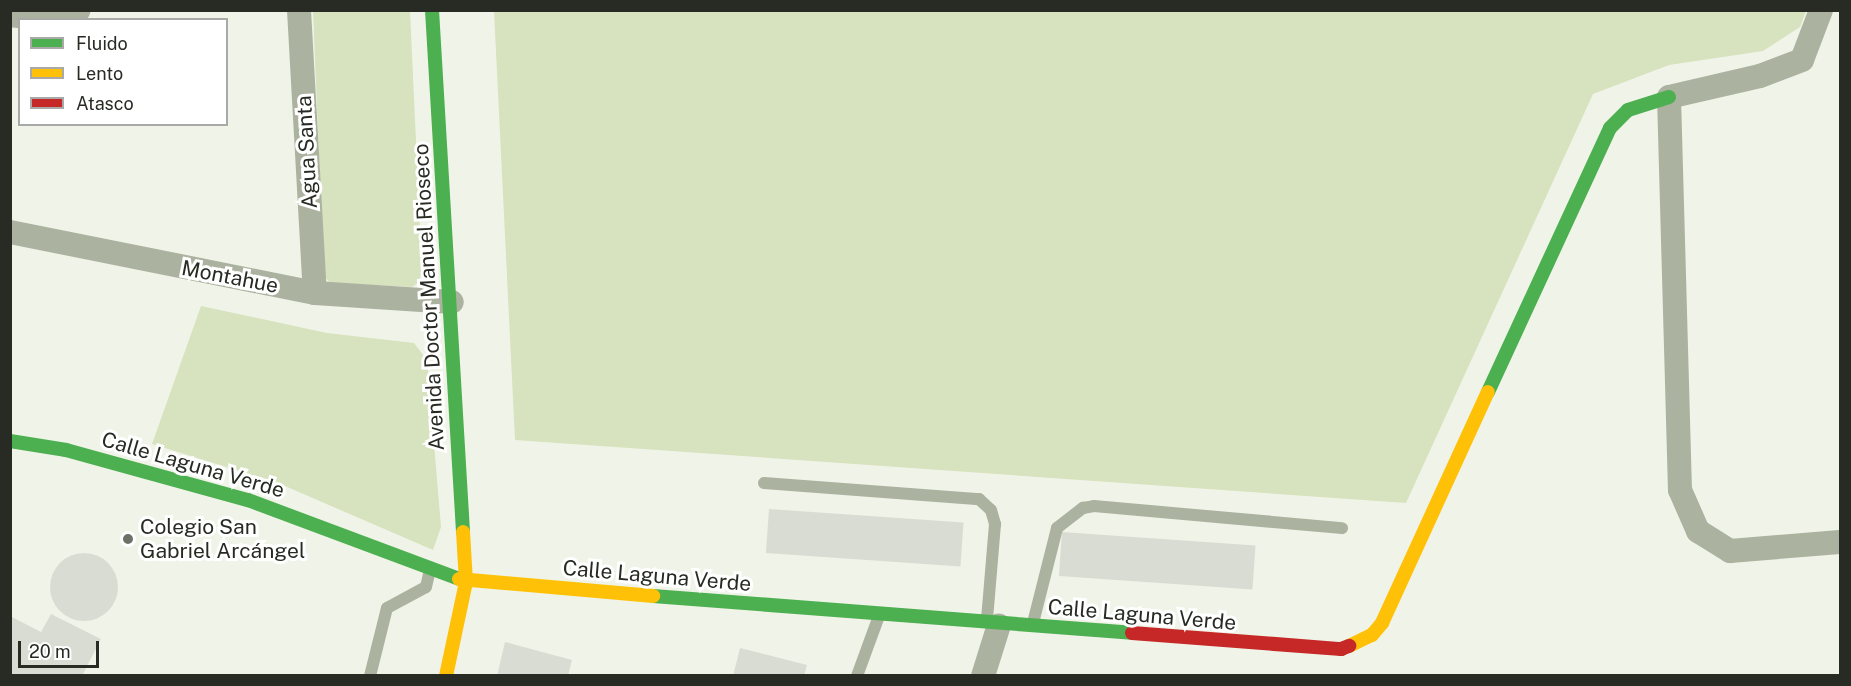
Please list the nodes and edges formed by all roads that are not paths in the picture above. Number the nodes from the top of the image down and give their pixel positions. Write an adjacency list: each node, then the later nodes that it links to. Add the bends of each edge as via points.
1 (79, 10): 7 (street)
2 (298, 10): 10 (street, Agua Santa)
3 (432, 10): 11 (street, Avenida Doctor Manuel Rioseco)
4 (1821, 10): 8 (street, via 1802,60 1760,76)
5 (10, 15): 6 (street)
6 (36, 18)
7 (64, 18)
8 (1669, 97): 15 (street, via 1680,490 1698,531 1730,551); 20 (street, Calle Laguna Verde, via 1628,110 1610,128 1382,623 1359,643 1322,651)
9 (10, 232): 10 (street, Montahue)
10 (315, 293): 11 (street, Montahue)
11 (452, 302): 17 (street, Avenida Doctor Manuel Rioseco)
12 (10, 441): 16 (street, Calle Laguna Verde, via 66,450 249,500)
13 (764, 483): 19 (lane, via 979,499 991,510 995,524)
14 (1342, 528): 20 (lane, via 1083,508 1057,528)
15 (1840, 542)
16 (430, 568): 17 (street, Calle Laguna Verde); 21 (lane, via 426,587 387,608)
17 (466, 582): 18 (street, Calle Laguna Verde); 22 (street, Avenida Doctor Manuel Rioseco)
18 (879, 615): 19 (street, Calle Laguna Verde); 23 (lane)
19 (993, 624): 20 (street, Calle Laguna Verde); 24 (street)
20 (1032, 627)
21 (370, 675)
22 (446, 675)
23 (857, 675)
24 (983, 675)

